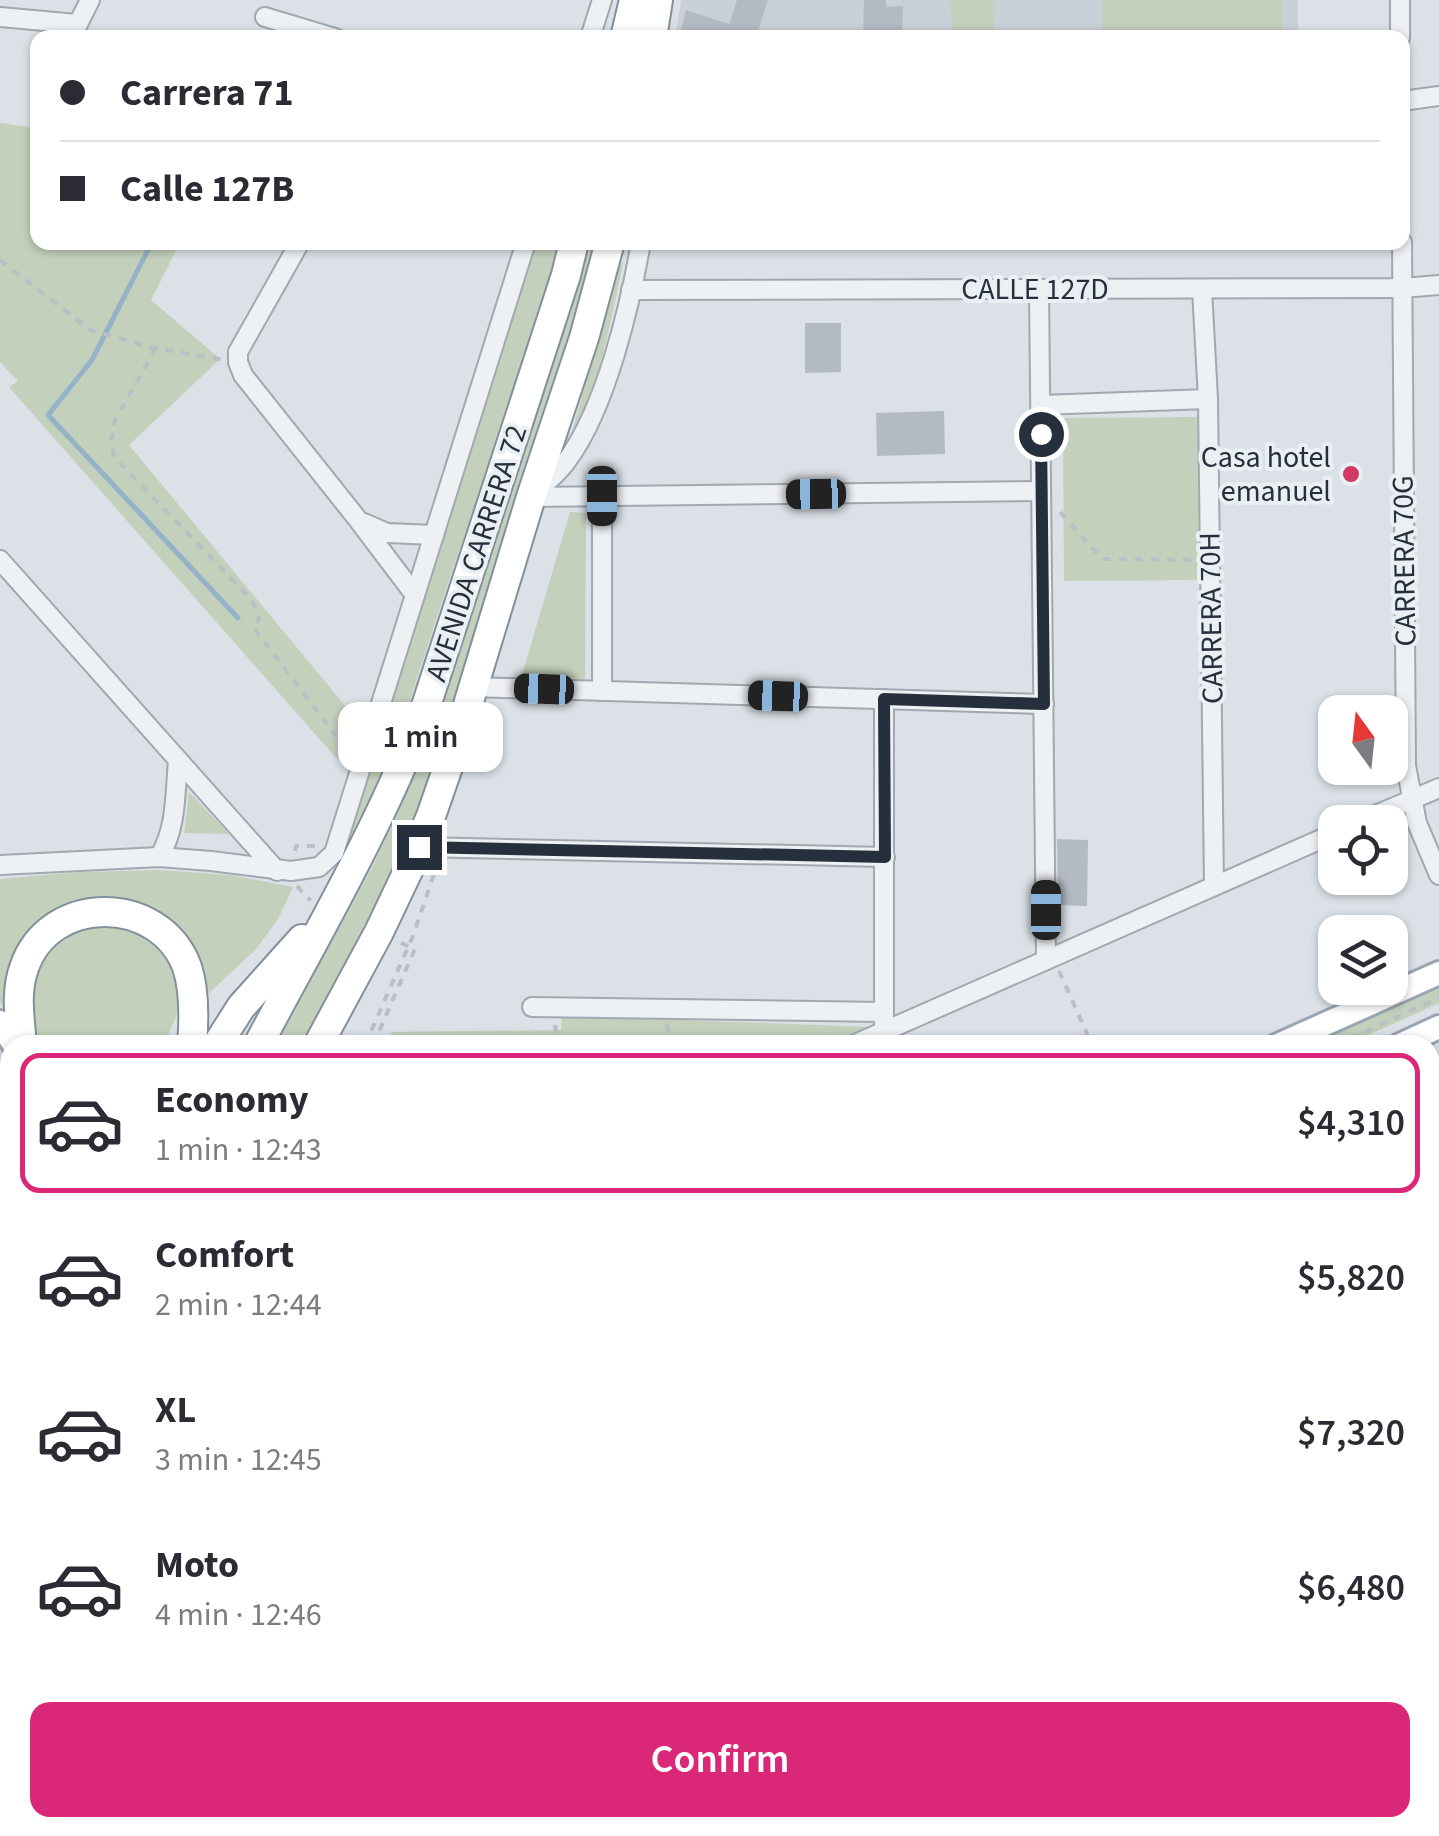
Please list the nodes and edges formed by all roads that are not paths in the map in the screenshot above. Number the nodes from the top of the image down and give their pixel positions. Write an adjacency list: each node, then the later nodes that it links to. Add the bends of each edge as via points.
1 (90, 0): 9 (street)
2 (602, 0): 11 (street)
3 (634, 0): 12 (highway)
4 (658, 0): 13 (highway)
5 (1400, 0): 14 (street)
6 (0, 16): 8 (street)
7 (264, 18): 10 (street)
8 (69, 30)
9 (75, 30)
10 (307, 30)
11 (593, 30)
12 (627, 30)
13 (653, 30)
14 (1400, 30)
15 (1439, 96): 16 (street)
16 (1410, 100)
17 (295, 250): 35 (street, via 238,362)
18 (523, 250): 36 (street, AVENIDA CARRERA 72)
19 (563, 250): 24 (highway)
20 (572, 250): 24 (highway, AVENIDA CARRERA 72)
21 (608, 250): 34 (highway, AVENIDA CARRERA 72)
22 (639, 250): 28 (street, AVENIDA CARRERA 72)
23 (1402, 250): 26 (street, CARRERA 70G)
24 (566, 275): 55 (highway, AVENIDA CARRERA 72, via 428,703 389,799)
25 (1439, 285): 26 (street, CALLE 127D)
26 (1402, 288): 27 (street, CALLE 127D); 45 (street, CARRERA 70G, via 1406,766)
27 (1202, 289): 29 (street, CALLE 127D); 30 (street, CARRERA 70H)
28 (632, 290): 29 (street, CALLE 127D); 34 (street, AVENIDA CARRERA 72, via 584,433 566,463)
29 (1039, 290): 31 (street)
30 (1208, 399): 31 (street); 54 (street, CARRERA 70H)
31 (1041, 405): 32 (street)
32 (1041, 491): 33 (street); 42 (street)
33 (602, 496): 34 (street); 40 (street)
34 (531, 497): 39 (highway, AVENIDA CARRERA 72)
35 (360, 521): 36 (street, via 388,534); 38 (street)
36 (434, 535): 38 (street, AVENIDA CARRERA 72)
37 (0, 560): 43 (street)
38 (415, 595): 52 (street, AVENIDA CARRERA 72, via 340,843 319,867)
39 (472, 687): 40 (street); 48 (highway, AVENIDA CARRERA 72)
40 (602, 691): 41 (street)
41 (884, 699): 42 (street); 50 (street)
42 (1044, 704): 56 (street)
43 (178, 760): 49 (street, via 172,826); 52 (street)
44 (1439, 788): 45 (street)
45 (1412, 800): 46 (street); 53 (street, CARRERA 70G)
46 (1400, 805)
47 (1318, 840): 54 (street)
48 (419, 847): 50 (street); 64 (highway, AVENIDA CARRERA 72)
49 (159, 857): 51 (street); 52 (street)
50 (885, 857): 59 (street)
51 (0, 865)
52 (277, 870)
53 (1439, 874)
54 (1214, 886): 56 (street)
55 (330, 909): 62 (highway, AVENIDA CARRERA 72); 63 (highway, AVENIDA CARRERA 72)
56 (1052, 966): 59 (street)
57 (1439, 973): 66 (main road)
58 (532, 1007): 59 (street)
59 (884, 1022): 65 (street)
60 (21, 1035): 61 (highway, via 24,964 64,921 100,911 145,920 172,942 187,969)
61 (192, 1035)
62 (223, 1035)
63 (263, 1035)
64 (323, 1035)
65 (858, 1035)
66 (1300, 1035)

